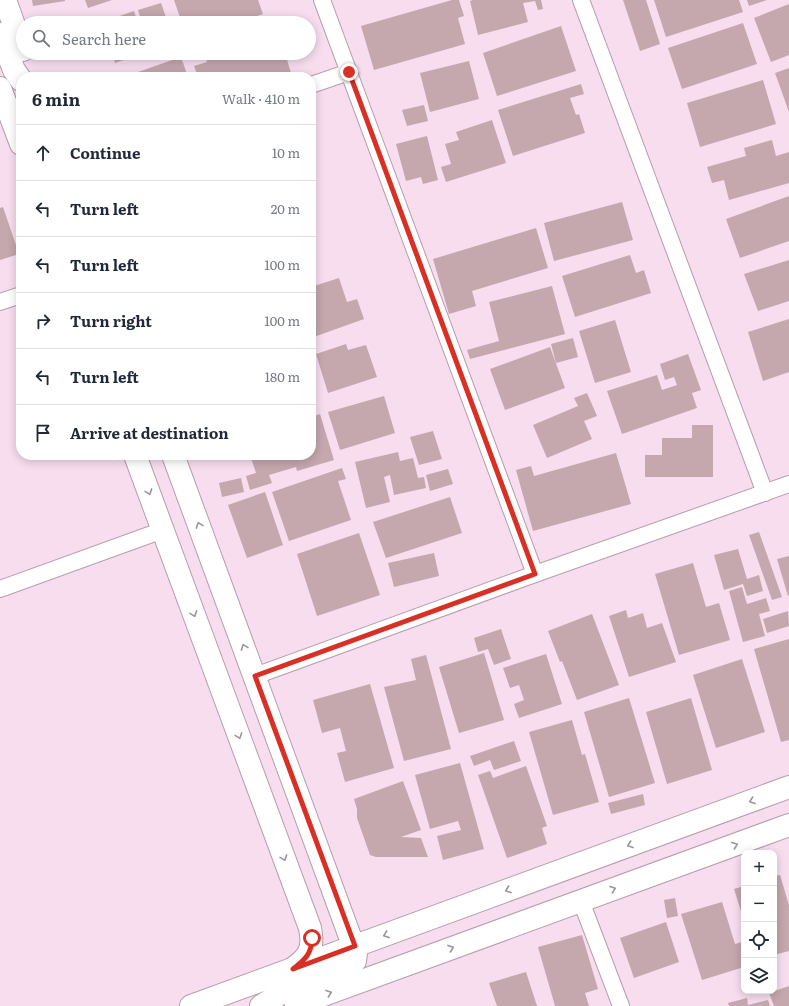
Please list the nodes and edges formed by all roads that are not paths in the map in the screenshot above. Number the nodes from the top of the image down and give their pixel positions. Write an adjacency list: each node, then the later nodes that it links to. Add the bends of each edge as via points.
1 (5, 0): 4 (street)
2 (323, 0): 8 (street)
3 (581, 0): 18 (street)
4 (16, 31)
5 (0, 34): 9 (street)
6 (27, 60): 7 (street)
7 (31, 72)
8 (349, 72): 10 (street); 20 (street)
9 (16, 73)
10 (316, 83)
11 (0, 88): 12 (street)
12 (16, 131)
13 (16, 297): 14 (street)
14 (0, 302)
15 (137, 460): 19 (street, one-way to 19)
16 (175, 460): 22 (street, one-way to 16)
17 (789, 484): 18 (street)
18 (765, 493): 20 (street)
19 (163, 530): 21 (street); 27 (street, one-way to 27, via 310,928 312,946 309,954)
20 (535, 574): 22 (street)
21 (0, 589)
22 (255, 676): 26 (street)
23 (789, 787): 26 (street, one-way to 26)
24 (789, 825): 25 (street, one-way to 24)
25 (581, 901): 30 (street, one-way to 25); 31 (street)
26 (355, 946): 27 (street); 29 (street, via 355,961 344,971 280,994)
27 (293, 969): 28 (street)
28 (191, 1006)
29 (261, 1006)
30 (293, 1006)
31 (621, 1006)

